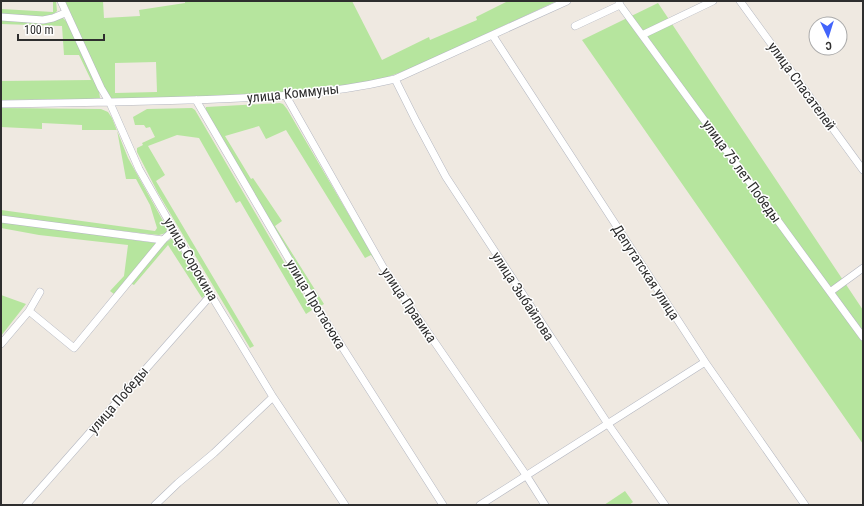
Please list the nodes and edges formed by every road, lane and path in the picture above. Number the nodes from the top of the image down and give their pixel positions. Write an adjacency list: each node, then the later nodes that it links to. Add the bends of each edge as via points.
1 (61, 1): 6 (street, улица Сорокина)
2 (567, 1): 10 (street, улица Коммуны)
3 (713, 1): 9 (street)
4 (740, 1): 16 (street, улица Спасателей)
5 (619, 3): 8 (street); 9 (street, улица 75 лет Победы)
6 (65, 13): 7 (street, via 43,20); 14 (street, улица Сорокина, via 100,88)
7 (1, 17)
8 (575, 26)
9 (642, 35): 22 (street, улица 75 лет Победы)
10 (493, 36): 11 (street, улица Коммуны); 27 (street, Депутатская улица)
11 (395, 79): 12 (street, улица Коммуны); 29 (street, улица Зыбайлова, via 446,177)
12 (286, 96): 13 (street, улица Коммуны); 30 (street, улица Правика, via 383,267)
13 (196, 100): 14 (street, улица Коммуны); 34 (street, улица Протасюка, via 318,309)
14 (110, 103): 15 (street, улица Коммуны); 18 (street, улица Сорокина, via 139,169)
15 (1, 104)
16 (863, 170)
17 (1, 219): 19 (street)
18 (174, 230): 19 (street); 23 (street, улица Сорокина)
19 (163, 240): 24 (street, via 74,348)
20 (863, 268): 22 (street)
21 (40, 292): 24 (street)
22 (830, 292): 25 (street, улица 75 лет Победы)
23 (211, 295): 28 (street, улица Сорокина); 31 (street, улица Победы)
24 (29, 311): 26 (street)
25 (863, 337)
26 (1, 344)
27 (705, 362): 29 (street); 38 (street, Депутатская улица)
28 (273, 397): 32 (street); 33 (street, улица Сорокина)
29 (608, 424): 30 (street); 37 (street, улица Зыбайлова)
30 (526, 475): 35 (street); 36 (street, улица Правика)
31 (26, 505)
32 (155, 505)
33 (345, 505)
34 (442, 505)
35 (480, 505)
36 (545, 505)
37 (665, 505)
38 (804, 505)

